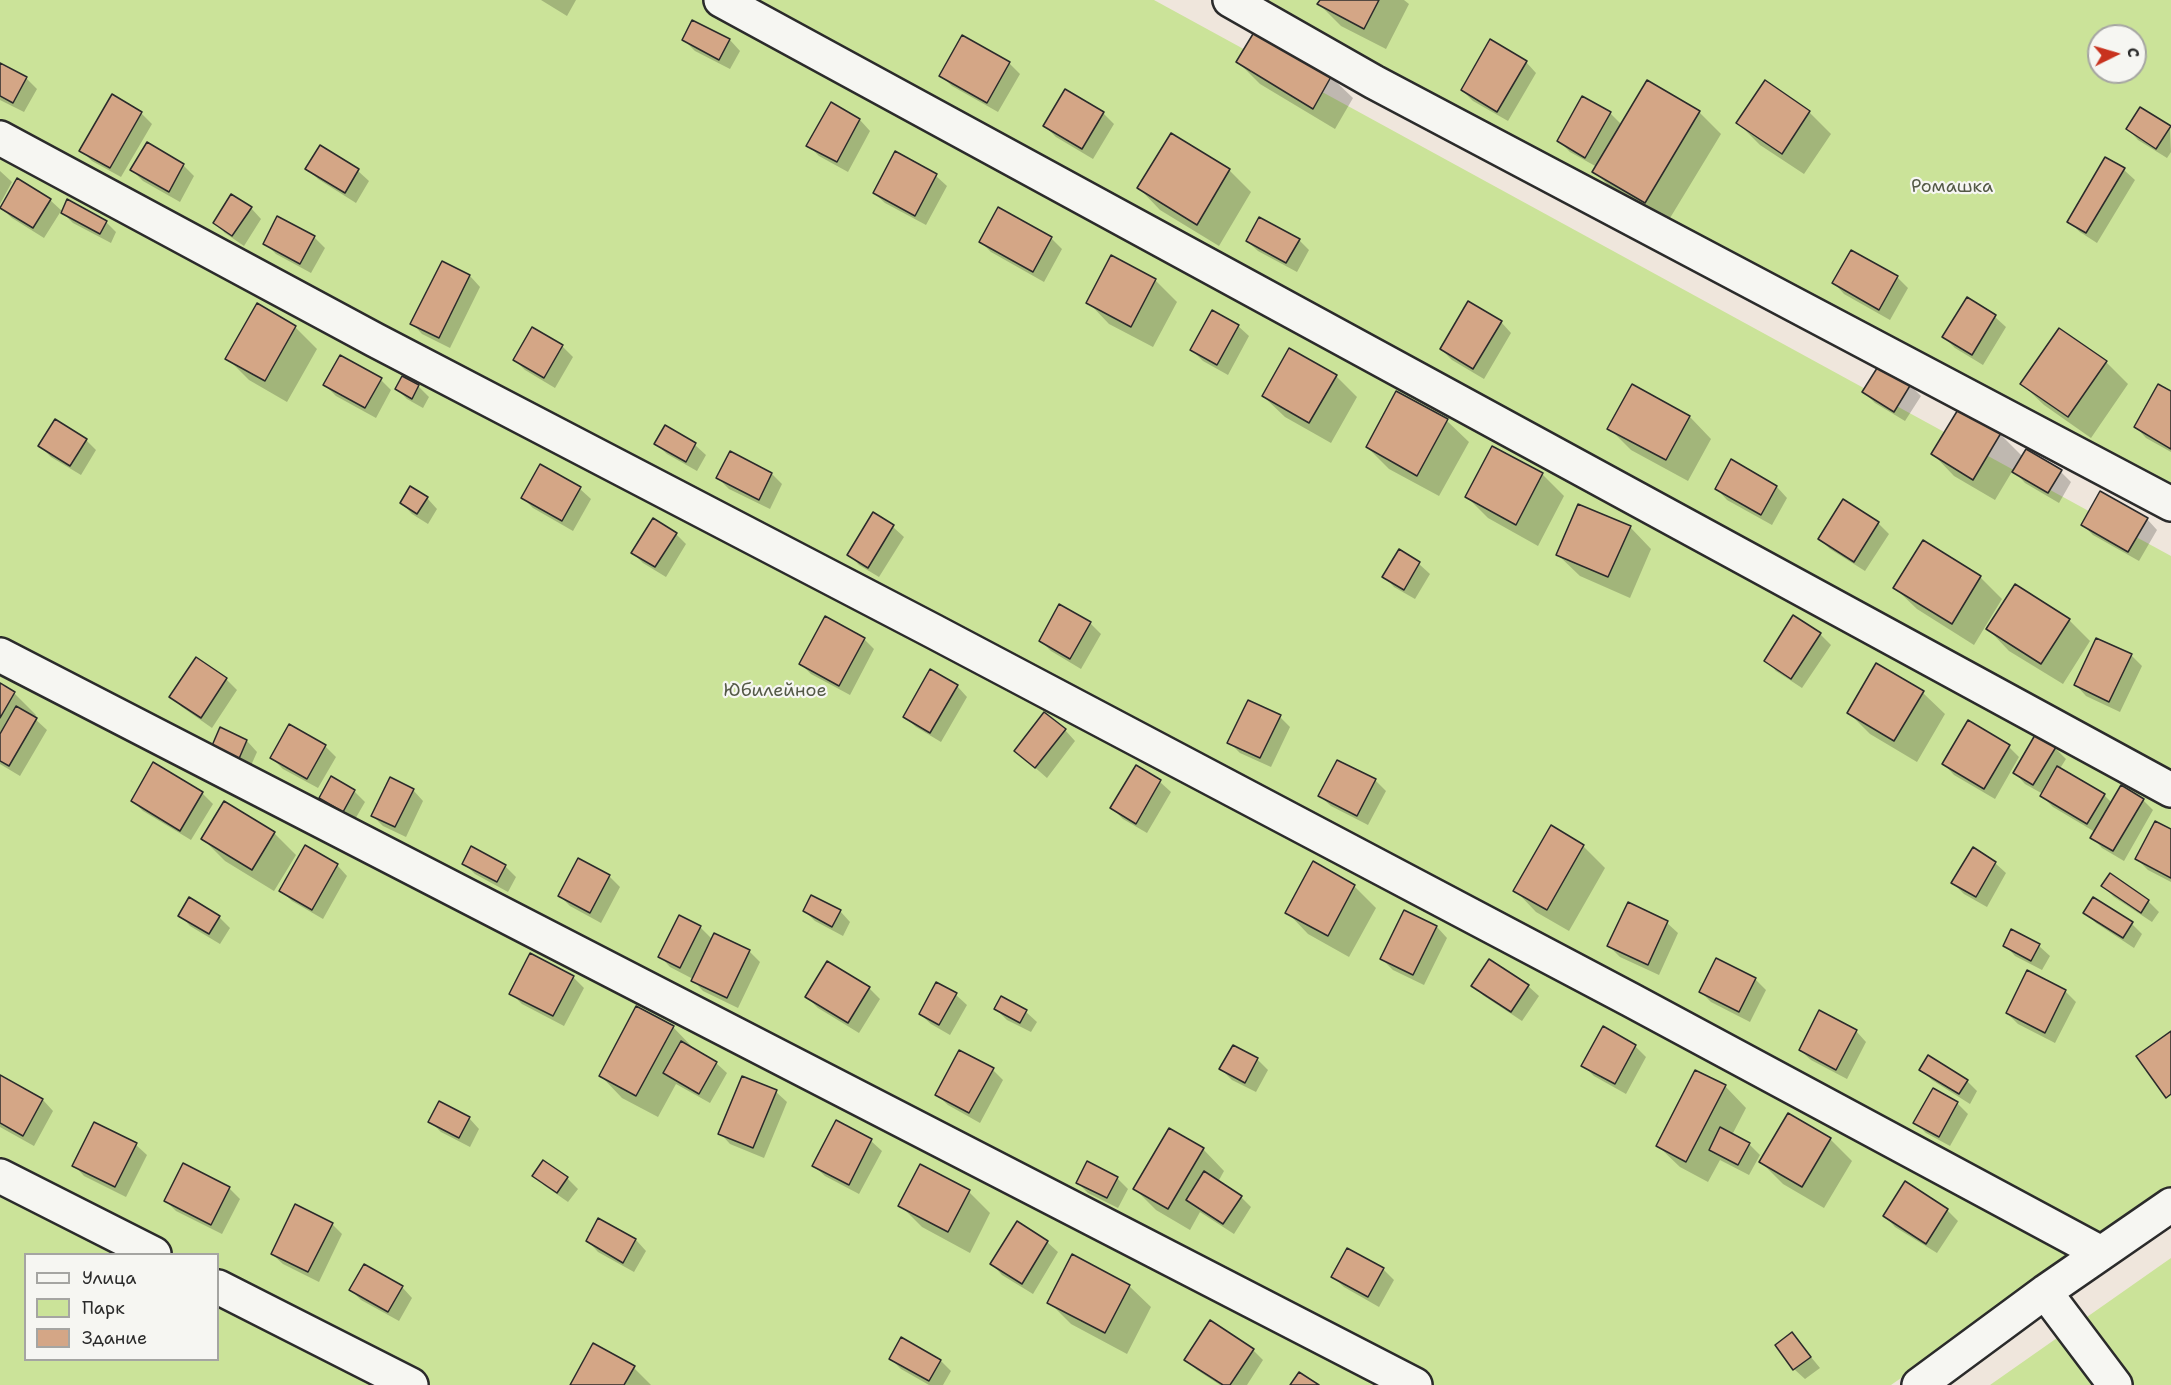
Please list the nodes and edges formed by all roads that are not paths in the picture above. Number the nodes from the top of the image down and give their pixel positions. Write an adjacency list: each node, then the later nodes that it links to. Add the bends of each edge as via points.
1 (721, 0): 6 (street)
2 (1230, 0): 4 (street, via 1374,82)
3 (0, 138): 10 (street, via 396,351 1620,994)
4 (2171, 504)
5 (0, 655): 14 (street)
6 (2171, 790)
7 (0, 1176): 9 (street)
8 (2171, 1205): 10 (street)
9 (152, 1253)
10 (2101, 1253): 12 (street)
11 (219, 1288): 13 (street)
12 (2045, 1292): 15 (street); 16 (street)
13 (411, 1385)
14 (1415, 1385)
15 (1919, 1385)
16 (2115, 1385)

